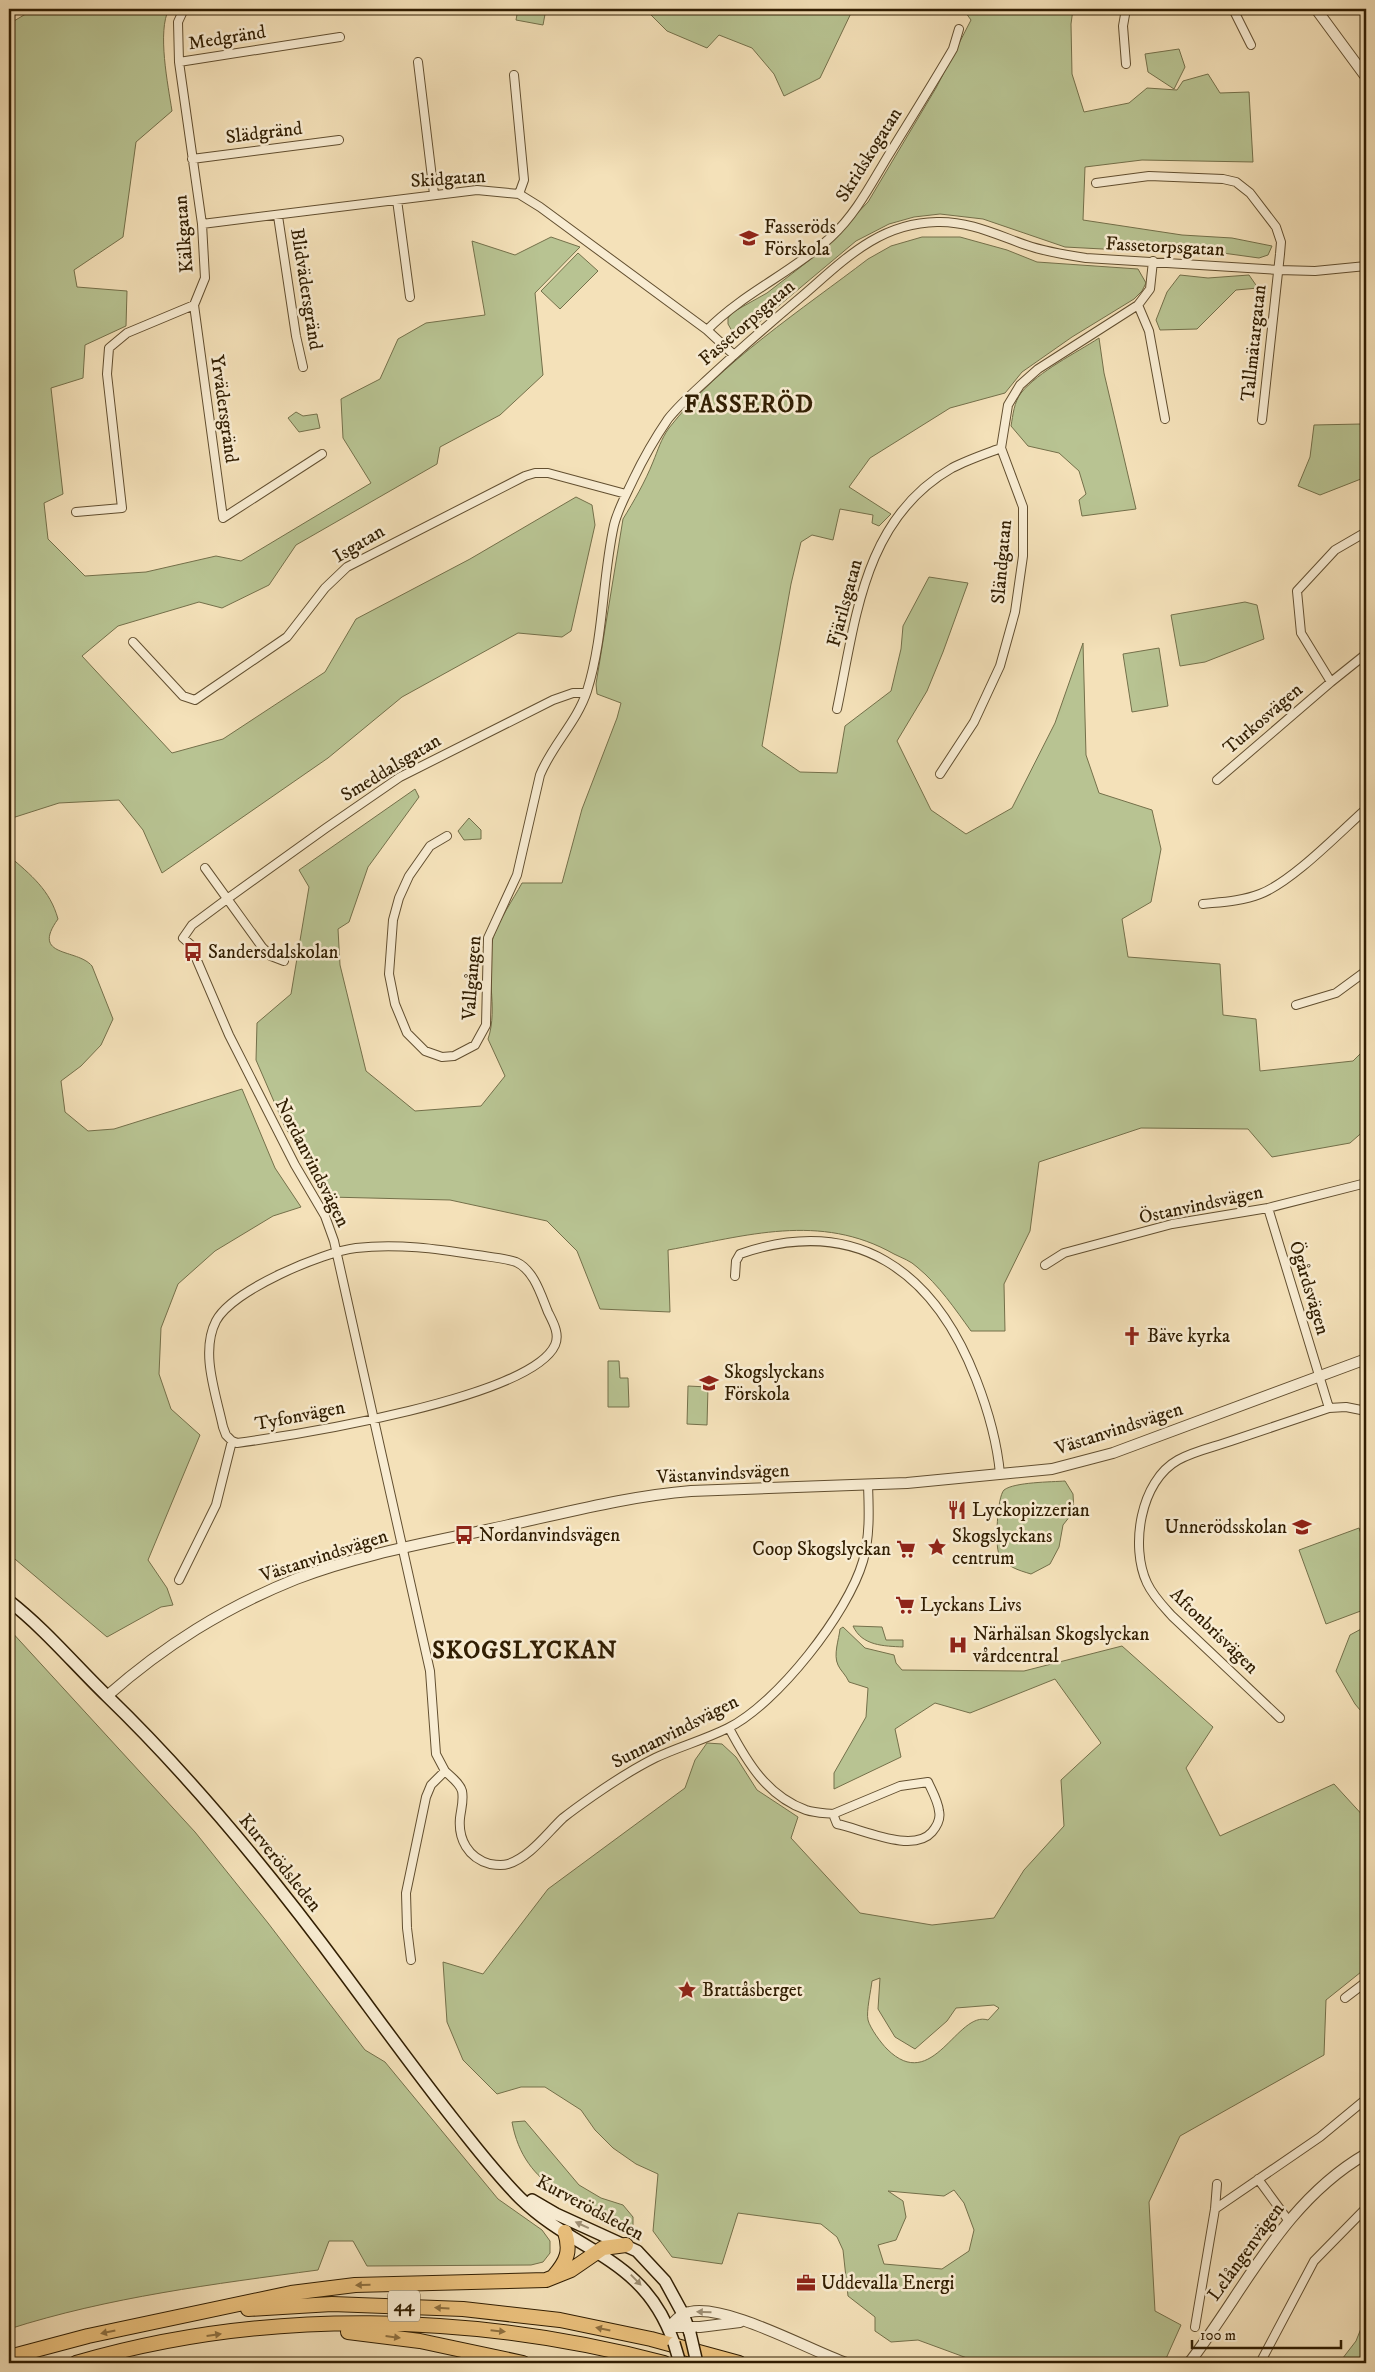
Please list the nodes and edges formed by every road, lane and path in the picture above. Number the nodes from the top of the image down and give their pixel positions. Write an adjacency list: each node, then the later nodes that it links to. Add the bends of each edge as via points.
1 (184, 9): 8 (street, Kälkgatan, via 178,22)
2 (1126, 9): 10 (street, via 1123,26)
3 (1234, 9): 7 (street)
4 (1316, 9): 12 (street)
5 (959, 29): 27 (street, Skridskogatan, via 954,49 853,212 832,236 797,266 722,315)
6 (340, 37): 8 (street, Medgränd)
7 (1251, 45)
8 (179, 62): 14 (street, Kälkgatan)
9 (418, 62): 16 (street)
10 (1126, 64)
11 (514, 75): 17 (street, via 524,180)
12 (1366, 78)
13 (339, 140): 14 (street, Slädgränd)
14 (192, 159): 20 (street, Kälkgatan)
15 (1096, 183): 23 (street, Tallmätargatan, via 1149,176 1236,182 1250,193 1276,226 1280,242)
16 (434, 194): 17 (street, Skidgatan, via 477,190); 18 (street, Skidgatan)
17 (519, 194): 27 (street, Skidgatan)
18 (397, 200): 19 (street, Skidgatan); 24 (street)
19 (278, 216): 20 (street, Skidgatan); 29 (street, Blidvädersgränd)
20 (202, 224): 25 (street, Kälkgatan, via 205,278)
21 (1153, 261): 23 (street, Fassetorpsgatan); 26 (street, Sländgatan, via 1150,288); 28 (street, Fassetorpsgatan, via 1058,254 972,225 953,222 893,229 852,253)
22 (1366, 266): 23 (street, Fassetorpsgatan, via 1315,271)
23 (1278, 270): 31 (street, Tallmätargatan)
24 (410, 297)
25 (194, 305): 33 (street, Yrvädersgränd, via 223,518); 35 (street, via 127,333 109,348 107,374 122,508)
26 (1138, 305): 30 (street, via 1149,331); 32 (street, Sländgatan, via 1038,369 1020,385 1008,405)
27 (707, 330): 28 (street, Skidgatan)
28 (734, 354): 34 (street, Fassetorpsgatan, via 668,419)
29 (303, 367)
30 (1164, 419)
31 (1262, 420)
32 (1001, 448): 41 (street, Fjärilsgatan, via 945,473 922,489 891,525 871,562); 42 (street, Sländgatan, via 1023,507 1023,556 1015,612 1000,666 974,722)
33 (322, 454)
34 (626, 494): 37 (street, Isgatan, via 548,473 525,476 346,567 325,588 287,637 195,700 184,696); 40 (street, Fassetorpsgatan, via 614,526 599,632)
35 (76, 512)
36 (1366, 532): 39 (street, via 1335,550 1297,591 1301,633)
37 (133, 642)
38 (1366, 654): 39 (street, Turkosvägen)
39 (1331, 682): 43 (street, Turkosvägen)
40 (586, 693): 45 (street, Vallgången, via 578,712 546,760 517,875 488,938 486,1025 475,1045 454,1056 442,1057 425,1051 407,1033 395,1004 389,974 393,920 399,898 409,876 430,846); 47 (street, Smeddalsgatan, via 573,693 552,700 400,777)
41 (837, 709)
42 (940, 774)
43 (1217, 780)
44 (1366, 810): 48 (street, via 1292,874 1269,889 1235,901)
45 (446, 836)
46 (205, 868): 47 (street)
47 (227, 899): 49 (street, Smeddalsgatan, via 192,925 183,938); 50 (street, via 262,947)
48 (1203, 904)
49 (190, 944): 55 (street, Nordanvindsvägen, via 229,1034 295,1165 325,1216)
50 (284, 962)
51 (1366, 971): 52 (street, via 1336,993)
52 (1296, 1005)
53 (1366, 1183): 54 (street, Östanvindsvägen)
54 (1268, 1208): 56 (street, Östanvindsvägen, via 1172,1224 1064,1253); 59 (street, Ögårdsvägen)
55 (336, 1253): 62 (street, Nordanvindsvägen); 62 (street, Tyfonvägen, via 356,1248 424,1247 516,1262 533,1278 557,1334 554,1347 546,1358 525,1371 454,1400); 63 (street, Tyfonvägen, via 264,1282 236,1300 216,1321 209,1354 223,1427)
56 (1045, 1265)
57 (735, 1276): 64 (street, via 740,1254 779,1243 802,1241 846,1245 866,1251 894,1266 934,1301 952,1327 990,1416)
58 (1366, 1358): 59 (street, Västanvindsvägen)
59 (1318, 1376): 60 (street, Ögårdsvägen); 64 (street, Västanvindsvägen, via 1113,1453 1052,1468)
60 (1328, 1408): 61 (street, Aftonbrisvägen); 70 (street, Aftonbrisvägen, via 1177,1460 1154,1484 1139,1527 1142,1566 1146,1582 1156,1598)
61 (1366, 1411)
62 (374, 1418): 63 (street, Tyfonvägen, via 306,1433 237,1443); 66 (street, Nordanvindsvägen)
63 (232, 1441): 67 (street, via 216,1505)
64 (1000, 1474): 65 (street, Västanvindsvägen)
65 (868, 1486): 66 (street, Västanvindsvägen, via 691,1491 656,1495); 71 (street, Sunnanvindsvägen, via 868,1532 864,1559 842,1609 782,1684)
66 (404, 1549): 69 (street, Västanvindsvägen, via 298,1578 262,1593 195,1629 144,1664); 72 (street, Nordanvindsvägen, via 430,1671 433,1742)
67 (179, 1580)
68 (9, 1602): 69 (main road, Kurverödsleden)
69 (107, 1696): 79 (main road, Kurverödsleden, via 157,1744 246,1847 402,2054)
70 (1280, 1718)
71 (729, 1728): 72 (street, Sunnanvindsvägen, via 634,1769 576,1808 524,1855 507,1864 486,1863 465,1846 460,1827 462,1793); 73 (street, via 751,1766 780,1797 805,1810)
72 (445, 1772): 74 (street, via 431,1785 426,1797 408,1880 406,1916)
73 (833, 1814): 73 (street, via 837,1824 910,1842 924,1840 930,1835 939,1821 940,1811 928,1782 900,1786)
74 (411, 1960)
75 (1366, 1982): 76 (street)
76 (1345, 1998)
77 (1366, 2099): 80 (street, via 1320,2137)
78 (1366, 2154): 84 (street, Lelångenvägen, via 1316,2191)
79 (496, 2172): 85 (main road, Kurverödsleden, via 522,2200); 86 (main road, Kurverödsleden, one-way to 79, via 556,2214)
80 (1258, 2179): 83 (street); 84 (street)
81 (1217, 2184): 83 (street)
82 (1366, 2208): 105 (street, via 1314,2262)
83 (1215, 2209): 93 (street)
84 (1288, 2220): 104 (street, Lelångenvägen)
85 (565, 2232): 87 (main road, Kurverödsleden); 88 (highway, via 568,2254 565,2264)
86 (626, 2245): 87 (highway); 89 (main road, Kurverödsleden, via 649,2262 665,2281)
87 (596, 2251): 88 (highway, via 572,2270); 94 (main road, Kurverödsleden, one-way to 94, via 630,2274 645,2290)
88 (554, 2277): 90 (highway, one-way to 90, via 534,2281 355,2285 241,2302)
89 (683, 2314): 91 (street, one-way to 89, via 711,2312); 94 (street); 95 (main road, Kurverödsleden)
90 (156, 2322): 96 (highway, 44, one-way to 96); 102 (highway, 44, one-way to 90, via 651,2339 560,2320 463,2309 332,2304 263,2308)
91 (743, 2322): 95 (street); 103 (street, via 770,2330)
92 (292, 2326): 97 (highway, 44, one-way to 92, via 166,2342); 98 (highway, one-way to 98, via 420,2341); 99 (highway, 44, one-way to 99, via 380,2324 473,2329 559,2340)
93 (1194, 2327)
94 (669, 2328): 95 (street); 100 (main road, Kurverödsleden, bridge)
95 (689, 2330): 101 (main road, Kurverödsleden, bridge)
96 (9, 2357)
97 (76, 2363)
98 (523, 2363)
99 (664, 2363)
100 (680, 2363)
101 (697, 2363)
102 (739, 2363)
103 (846, 2363)
104 (1188, 2363)
105 (1260, 2363)

